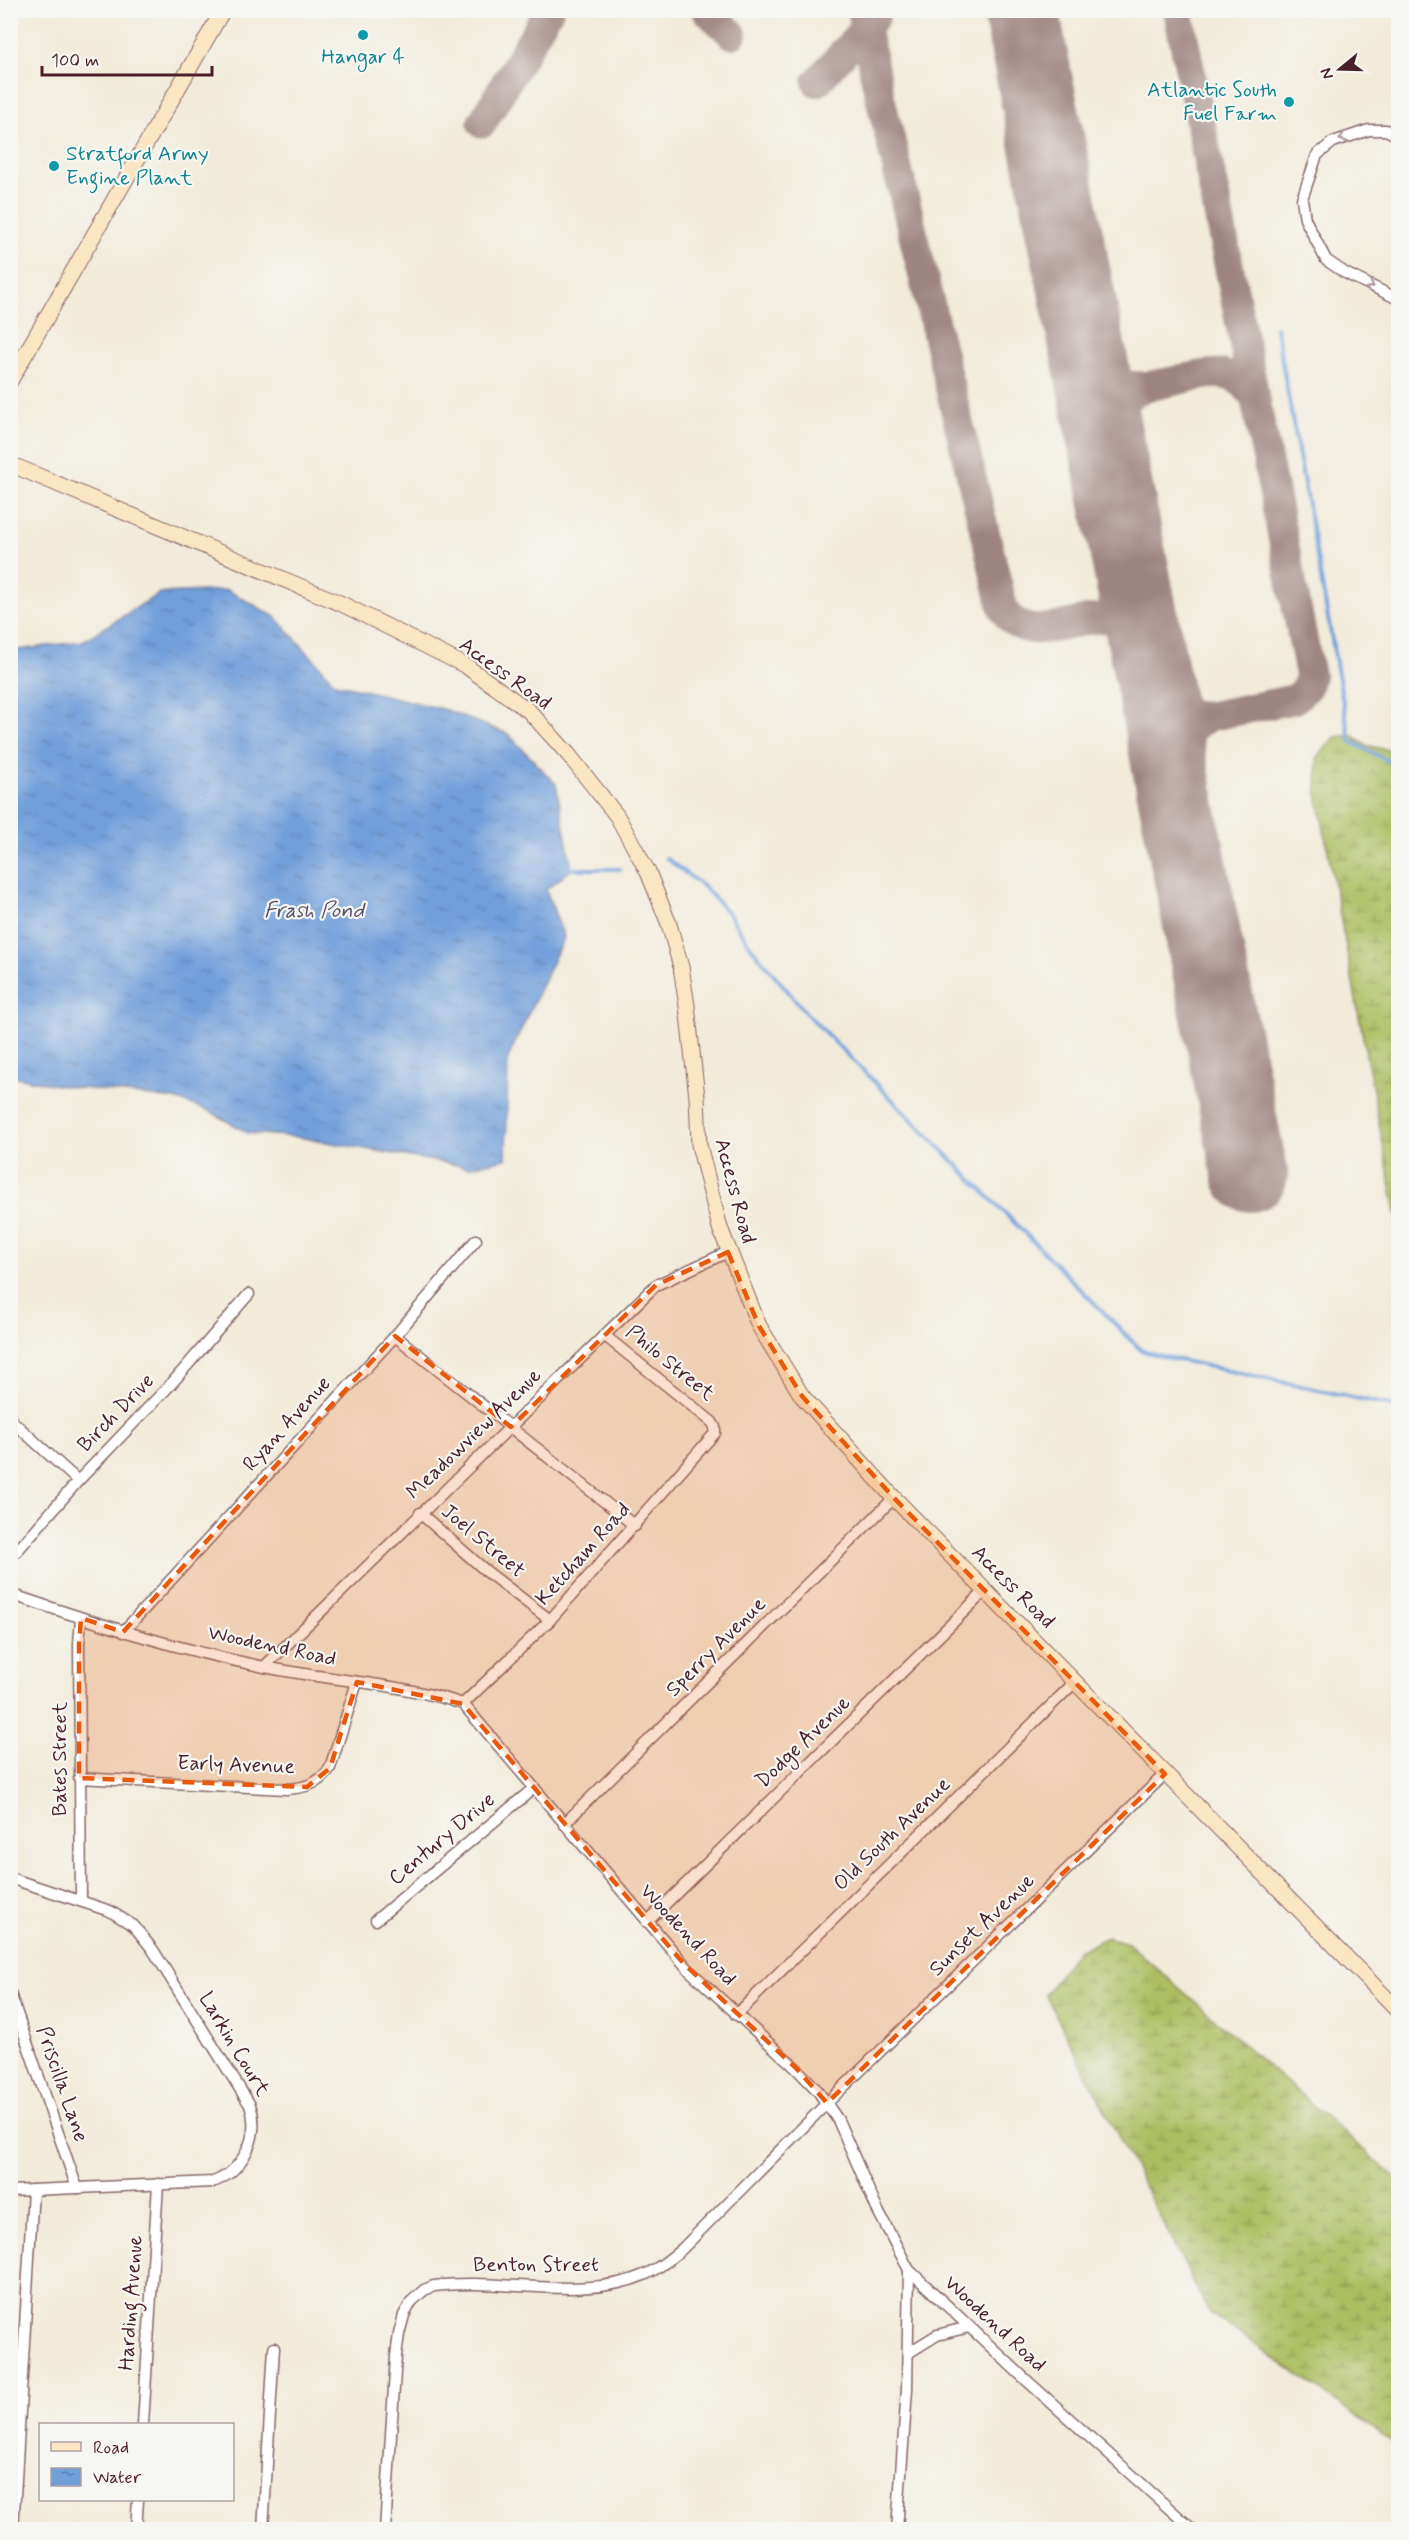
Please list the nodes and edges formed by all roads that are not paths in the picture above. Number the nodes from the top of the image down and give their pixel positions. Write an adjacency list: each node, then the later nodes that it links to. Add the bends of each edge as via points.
1 (223, 10): 4 (main road)
2 (1398, 136): 3 (street, one-way to 3, via 1386,130 1369,130 1333,142 1317,154 1302,199 1305,219 1326,260)
3 (1398, 299)
4 (10, 381)
5 (10, 464): 7 (main road, Access Road, via 342,604 466,666 529,711 617,816 648,872 669,924 687,1005 699,1144)
6 (476, 1240): 10 (street, Ryan Avenue)
7 (728, 1252): 9 (street, Meadowview Avenue, via 656,1285); 15 (main road, Access Road, via 759,1326 802,1396)
8 (249, 1294): 14 (street, Birch Drive, via 172,1383)
9 (604, 1335): 12 (street, Philo Street); 13 (street, Meadowview Avenue)
10 (395, 1336): 13 (street); 23 (street, Ryan Avenue)
11 (10, 1419): 14 (street)
12 (712, 1422): 17 (street, Ketcham Road, via 713,1438)
13 (511, 1427): 16 (street, Meadowview Avenue); 17 (street)
14 (78, 1481): 18 (street, Birch Drive)
15 (894, 1497): 19 (main road, Access Road); 31 (street, Sperry Avenue)
16 (420, 1513): 22 (street, Joel Street); 24 (street, Meadowview Avenue)
17 (635, 1526): 22 (street, Ketcham Road)
18 (10, 1559)
19 (986, 1590): 25 (main road, Access Road); 35 (street, Dodge Avenue)
20 (10, 1594): 21 (street, Woodend Road)
21 (81, 1618): 23 (street, Woodend Road); 29 (street, Bates Street)
22 (550, 1620): 27 (street, Ketcham Road)
23 (123, 1632): 24 (street, Woodend Road)
24 (264, 1667): 26 (street, Woodend Road)
25 (1076, 1681): 28 (main road, Access Road); 38 (street, Old South Avenue)
26 (357, 1682): 27 (street, Woodend Road, via 431,1694); 29 (street, Early Avenue, via 330,1768 307,1787)
27 (463, 1704): 30 (street, Woodend Road)
28 (1165, 1774): 37 (main road, Access Road); 39 (street, Sunset Avenue)
29 (79, 1778): 33 (street, Bates Street)
30 (534, 1788): 31 (street, Woodend Road); 34 (street, Century Drive)
31 (564, 1824): 35 (street, Woodend Road)
32 (10, 1878): 33 (street, Larkin Court)
33 (81, 1900): 40 (street, Larkin Court, via 124,1918 143,1936 253,2113 252,2138 240,2165 230,2175 205,2184)
34 (376, 1920)
35 (647, 1922): 38 (street, Woodend Road)
36 (10, 1993): 41 (street, Priscilla Lane)
37 (1398, 2010)
38 (736, 2015): 39 (street, Woodend Road, via 796,2068)
39 (827, 2103): 44 (street, Woodend Road); 53 (street, Benton Street, via 682,2249 645,2275 605,2285 572,2287 446,2284 424,2290 412,2301 404,2315 396,2356)
40 (158, 2184): 41 (street, Larkin Court); 48 (street, Harding Avenue)
41 (77, 2188): 42 (street, Larkin Court)
42 (33, 2190): 43 (street, Larkin Court); 50 (street)
43 (10, 2191)
44 (909, 2270): 45 (street, Woodend Road); 47 (street)
45 (969, 2327): 47 (street, via 927,2340); 55 (street, Woodend Road)
46 (274, 2348): 52 (street)
47 (908, 2354): 54 (street)
48 (143, 2423)
49 (138, 2501): 51 (street)
50 (13, 2529)
51 (136, 2529)
52 (263, 2529)
53 (385, 2529)
54 (897, 2529)
55 (1193, 2529)

